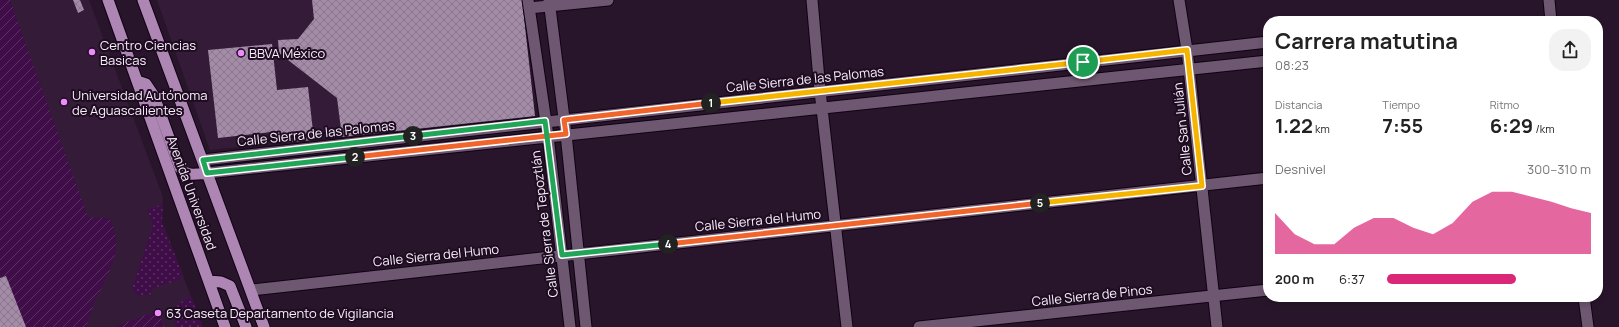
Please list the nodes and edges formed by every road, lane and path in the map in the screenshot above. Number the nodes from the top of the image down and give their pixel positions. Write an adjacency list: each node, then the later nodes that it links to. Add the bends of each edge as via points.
1 (108, 0): 14 (main road, Avenida Universidad)
2 (143, 0): 21 (main road, Avenida Universidad)
3 (608, 0): 7 (street)
4 (812, 0): 15 (street)
5 (1180, 0): 11 (street, Calle San Julián)
6 (1549, 0): 9 (street)
7 (549, 3): 8 (street); 17 (street)
8 (529, 4): 18 (street, Calle Sierra de Tepoztlán)
9 (1551, 16)
10 (1263, 42): 11 (street, Calle Sierra de las Palomas)
11 (1187, 50): 13 (street, Calle San Julián); 15 (street, Calle Sierra de las Palomas)
12 (1263, 62): 13 (street)
13 (1190, 69): 16 (street); 24 (street, Calle San Julián)
14 (137, 81): 22 (main road, via 146,84 154,96 183,172); 28 (main road, Avenida Universidad)
15 (820, 91): 16 (street); 17 (street, Calle Sierra de las Palomas)
16 (823, 109): 19 (street); 25 (street)
17 (564, 120): 18 (street, Calle Sierra de las Palomas); 19 (street)
18 (545, 121): 20 (street, Calle Sierra de Tepoztlán); 21 (street, Calle Sierra de las Palomas)
19 (566, 134): 20 (street); 26 (street)
20 (548, 136): 22 (street); 27 (street, Calle Sierra de Tepoztlán)
21 (203, 160): 22 (main road, Avenida Universidad)
22 (207, 173): 29 (main road, Avenida Universidad)
23 (1263, 179): 24 (street, Calle Sierra del Humo)
24 (1202, 186): 25 (street, Calle Sierra del Humo); 31 (street, Calle San Julián)
25 (836, 226): 26 (street, Calle Sierra del Humo); 38 (street)
26 (579, 253): 27 (street, Calle Sierra del Humo); 37 (street)
27 (562, 255): 29 (street, Calle Sierra del Humo); 36 (street, Calle Sierra de Tepoztlán)
28 (209, 281): 33 (main road, Avenida Universidad); 34 (main road, via 230,286)
29 (250, 290): 35 (main road, Avenida Universidad)
30 (1263, 291): 31 (street, Calle Sierra de Pinos)
31 (1213, 296): 39 (street, Calle Sierra de Pinos); 40 (street, Calle San Julián)
32 (1585, 302): 41 (street)
33 (226, 327)
34 (246, 327)
35 (264, 327)
36 (570, 327)
37 (586, 327)
38 (847, 327)
39 (919, 327)
40 (1217, 327)
41 (1588, 327)

